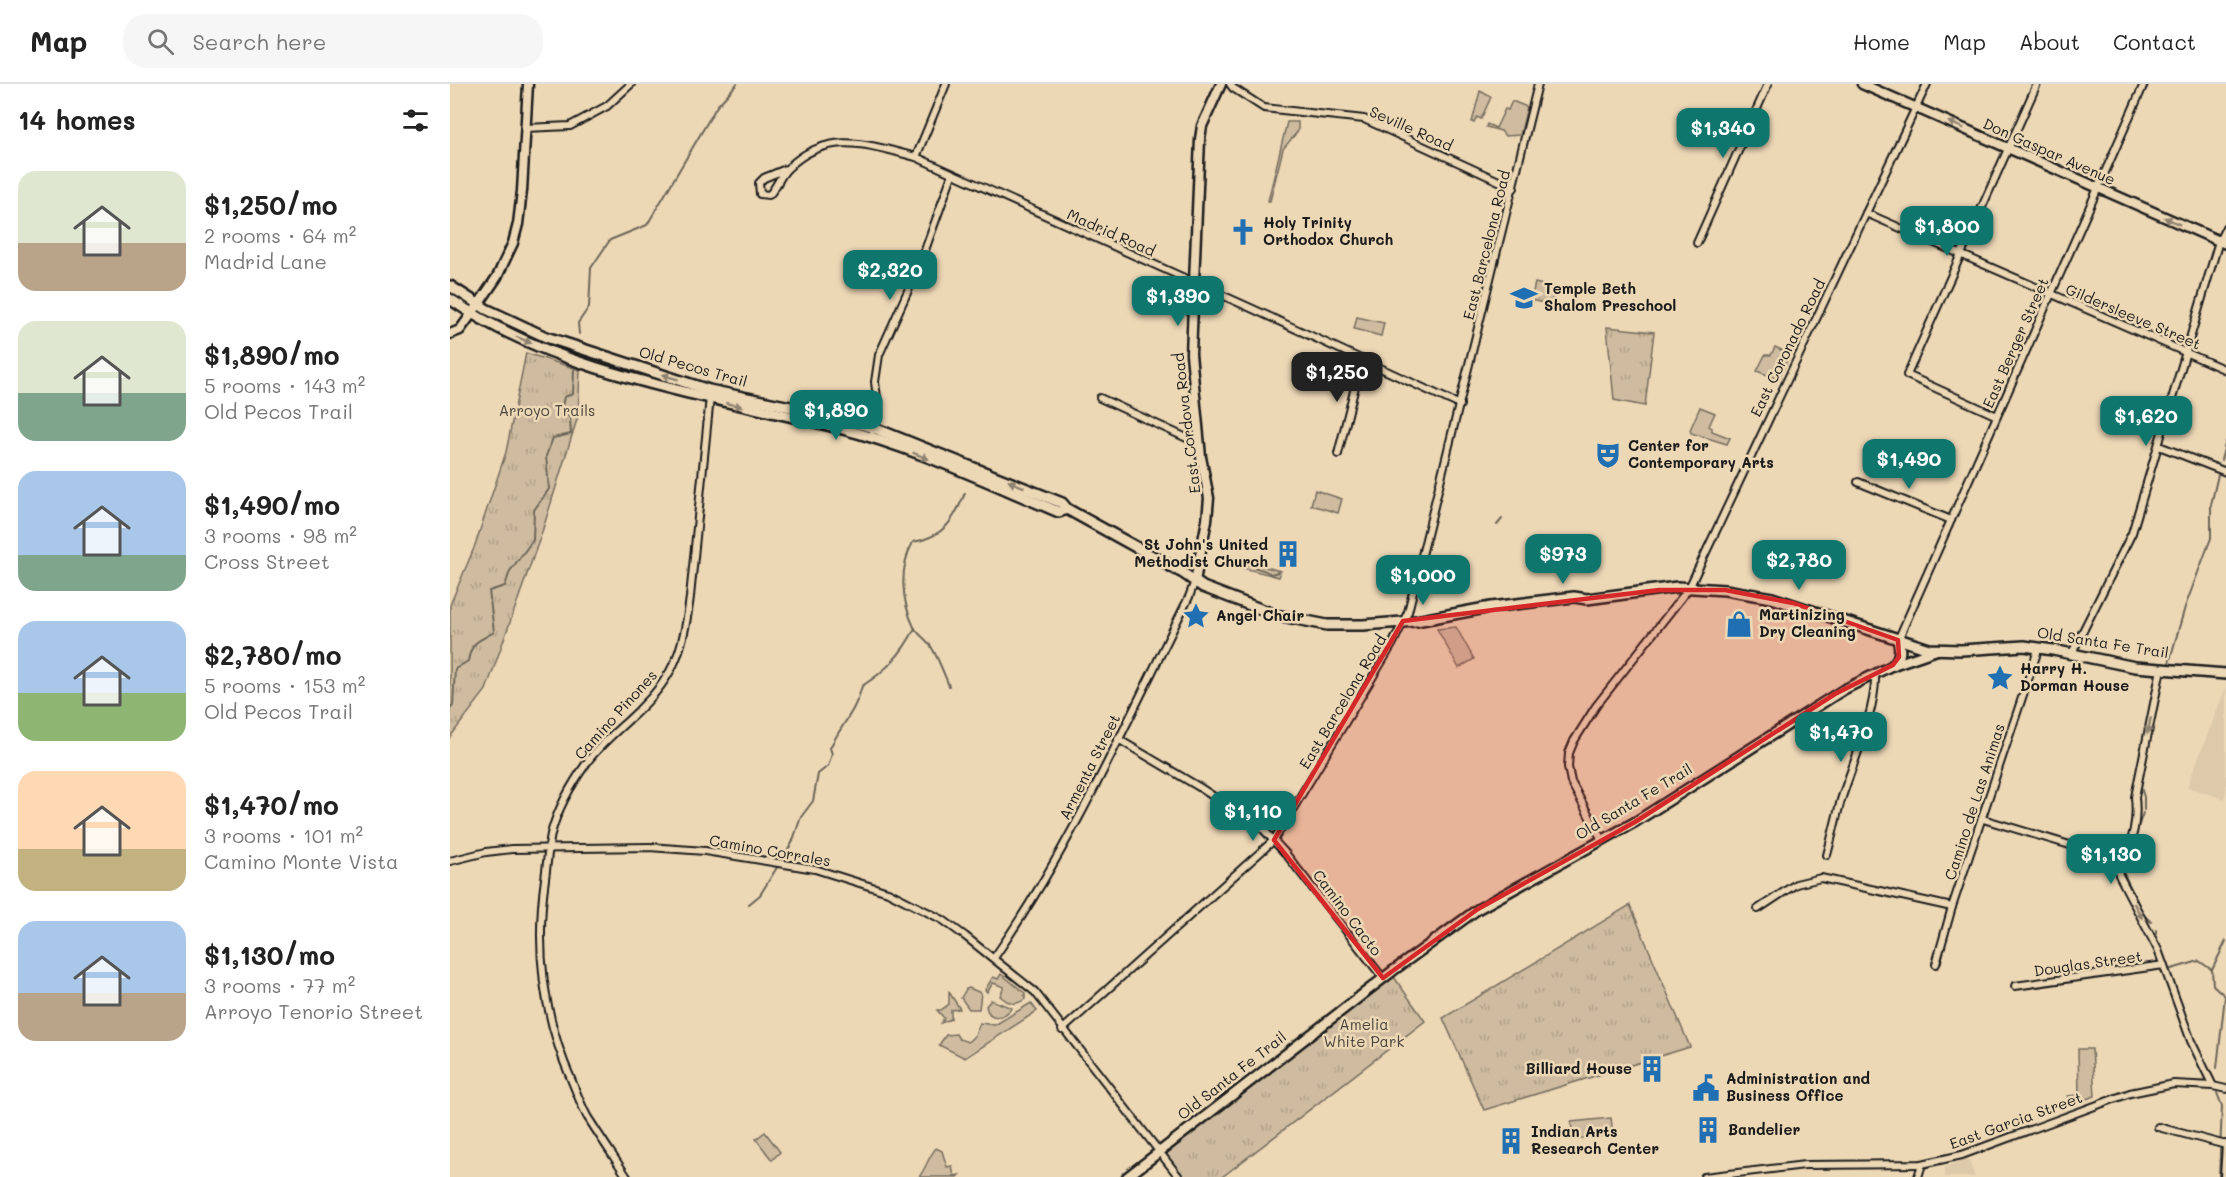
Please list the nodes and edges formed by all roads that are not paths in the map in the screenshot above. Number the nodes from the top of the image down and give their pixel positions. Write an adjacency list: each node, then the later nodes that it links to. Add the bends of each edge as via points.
1 (528, 84): 13 (street)
2 (631, 84): 13 (street, via 607,106 570,126)
3 (946, 84): 15 (street)
4 (1221, 84): 25 (street, East Cordova Road, via 1200,139)
5 (1230, 84): 18 (street, Seville Road, via 1264,108 1364,119)
6 (1538, 84): 18 (street, East Barcelona Road)
7 (1768, 84): 22 (street)
8 (1862, 84): 12 (street, Don Gaspar Avenue)
9 (1927, 84): 12 (street, East Coronado Road)
10 (2037, 84): 14 (street)
11 (2144, 84): 19 (street, East Berger Street)
12 (1916, 108): 14 (street, Don Gaspar Avenue, one-way to 12); 20 (street, East Coronado Road)
13 (525, 128): 29 (street, via 516,233 497,277)
14 (2007, 148): 19 (street, Don Gaspar Avenue); 24 (street)
15 (916, 157): 16 (street, Madrid Road, via 846,142 808,153); 17 (street, Madrid Road)
16 (786, 169): 16 (street, via 769,195 760,194 759,183 764,178)
17 (952, 175): 25 (street, Madrid Road); 39 (street, via 920,264 879,355)
18 (1514, 188): 37 (street, East Barcelona Road)
19 (2098, 188): 23 (street, Don Gaspar Avenue, one-way to 19); 27 (street, East Berger Street)
20 (1866, 213): 24 (street, Gildersleeve Street); 47 (street, East Coronado Road)
21 (2226, 227): 23 (street)
22 (1697, 243)
23 (2223, 243): 32 (street)
24 (1961, 254): 27 (street, Gildersleeve Street); 38 (street, via 1907,375)
25 (1194, 284): 33 (street, Madrid Road); 40 (street, East Cordova Road, via 1191,354)
26 (450, 286): 29 (main road, Old Pecos Trail)
27 (2051, 294): 32 (street, Gildersleeve Street); 38 (street, East Berger Street)
28 (450, 298): 30 (main road, Old Pecos Trail)
29 (478, 305): 30 (street); 35 (main road, Old Pecos Trail, one-way to 29, via 546,337)
30 (472, 314): 31 (street, via 458,331); 35 (main road, Old Pecos Trail, one-way to 35, via 542,348)
31 (450, 334)
32 (2186, 353): 34 (street, Gildersleeve Street); 41 (street)
33 (1362, 359): 37 (street, Madrid Road); 42 (street)
34 (2226, 370)
35 (710, 395): 39 (main road, Old Pecos Trail, via 815,412); 61 (street, Camino Pinones, via 690,597 679,654 651,697 587,762 562,806)
36 (1100, 398): 40 (street)
37 (1460, 405): 48 (street, East Barcelona Road)
38 (1997, 416): 45 (street, East Berger Street)
39 (873, 432): 46 (main road, Old Pecos Trail, via 1050,497)
40 (1200, 441): 46 (street, East Cordova Road, via 1209,510)
41 (2159, 446): 43 (street); 52 (street, via 2132,533)
42 (1338, 454)
43 (2226, 472)
44 (1858, 482): 45 (street)
45 (1951, 520): 49 (street, East Berger Street)
46 (1195, 581): 48 (main road, Old Pecos Trail, via 1270,613 1327,625); 57 (street, Armenta Street)
47 (1689, 588): 48 (main road, Old Pecos Trail, via 1587,599 1574,597); 49 (main road, Old Pecos Trail, via 1782,600); 60 (street, East Coronado Road, via 1596,706 1569,753 1571,782)
48 (1403, 621): 59 (street, East Barcelona Road)
49 (1898, 640): 51 (main road, Old Pecos Trail); 53 (main road, via 1901,650)
50 (2038, 648): 51 (main road, Old Santa Fe Trail); 52 (main road, Old Santa Fe Trail); 58 (street, Camino de Las Animas)
51 (1937, 650): 53 (street, Old Santa Fe Trail)
52 (2072, 653): 54 (main road, Old Santa Fe Trail)
53 (1893, 665): 55 (street, Old Santa Fe Trail)
54 (2162, 669): 56 (main road, Old Santa Fe Trail); 69 (street, one-way to 69, via 2135,797 2134,831 2118,867)
55 (1875, 674): 60 (street, Old Santa Fe Trail, via 1835,694); 63 (street, via 1864,730)
56 (2226, 674)
57 (1118, 739): 59 (street, Camino Cacto, via 1199,787); 67 (street, Armenta Street, via 1042,883)
58 (1983, 819): 62 (street); 65 (street, Camino de Las Animas)
59 (1274, 840): 70 (street, Camino Cacto); 72 (street, East Barcelona Road)
60 (1602, 840): 70 (street, Old Santa Fe Trail, via 1478,909)
61 (549, 848): 64 (street, Camino Corrales, via 486,852); 67 (street, Camino Corrales, via 705,851 815,869 888,892 943,920); 79 (street, Camino Pinones, via 540,924 546,1003 562,1058 586,1114)
62 (2090, 851)
63 (1827, 855)
64 (450, 861)
65 (1952, 907): 66 (street, via 1821,878 1796,884); 68 (street, Camino de Las Animas)
66 (1758, 909)
67 (994, 958): 72 (street, Camino Corrales, via 1035,992)
68 (1936, 964)
69 (2164, 965): 71 (street, Douglas Street); 73 (street, via 2191,1041)
70 (1383, 978): 77 (street, Old Santa Fe Trail)
71 (2015, 986)
72 (1062, 1030): 77 (street, Camino Corrales)
73 (2213, 1086): 74 (street, East Garcia Street); 78 (street, East Garcia Street, via 2174,1084 2130,1093 1962,1155)
74 (2226, 1089)
75 (2158, 1127): 76 (street)
76 (2226, 1145): 84 (street)
77 (1158, 1153): 80 (street, Old Santa Fe Trail); 81 (street, Camino Corrales)
78 (1922, 1164): 82 (street, East Garcia Street, via 1805,1165); 83 (street)
79 (627, 1177)
80 (1126, 1177)
81 (1179, 1177)
82 (1704, 1177)
83 (1918, 1177)
84 (2224, 1177)

